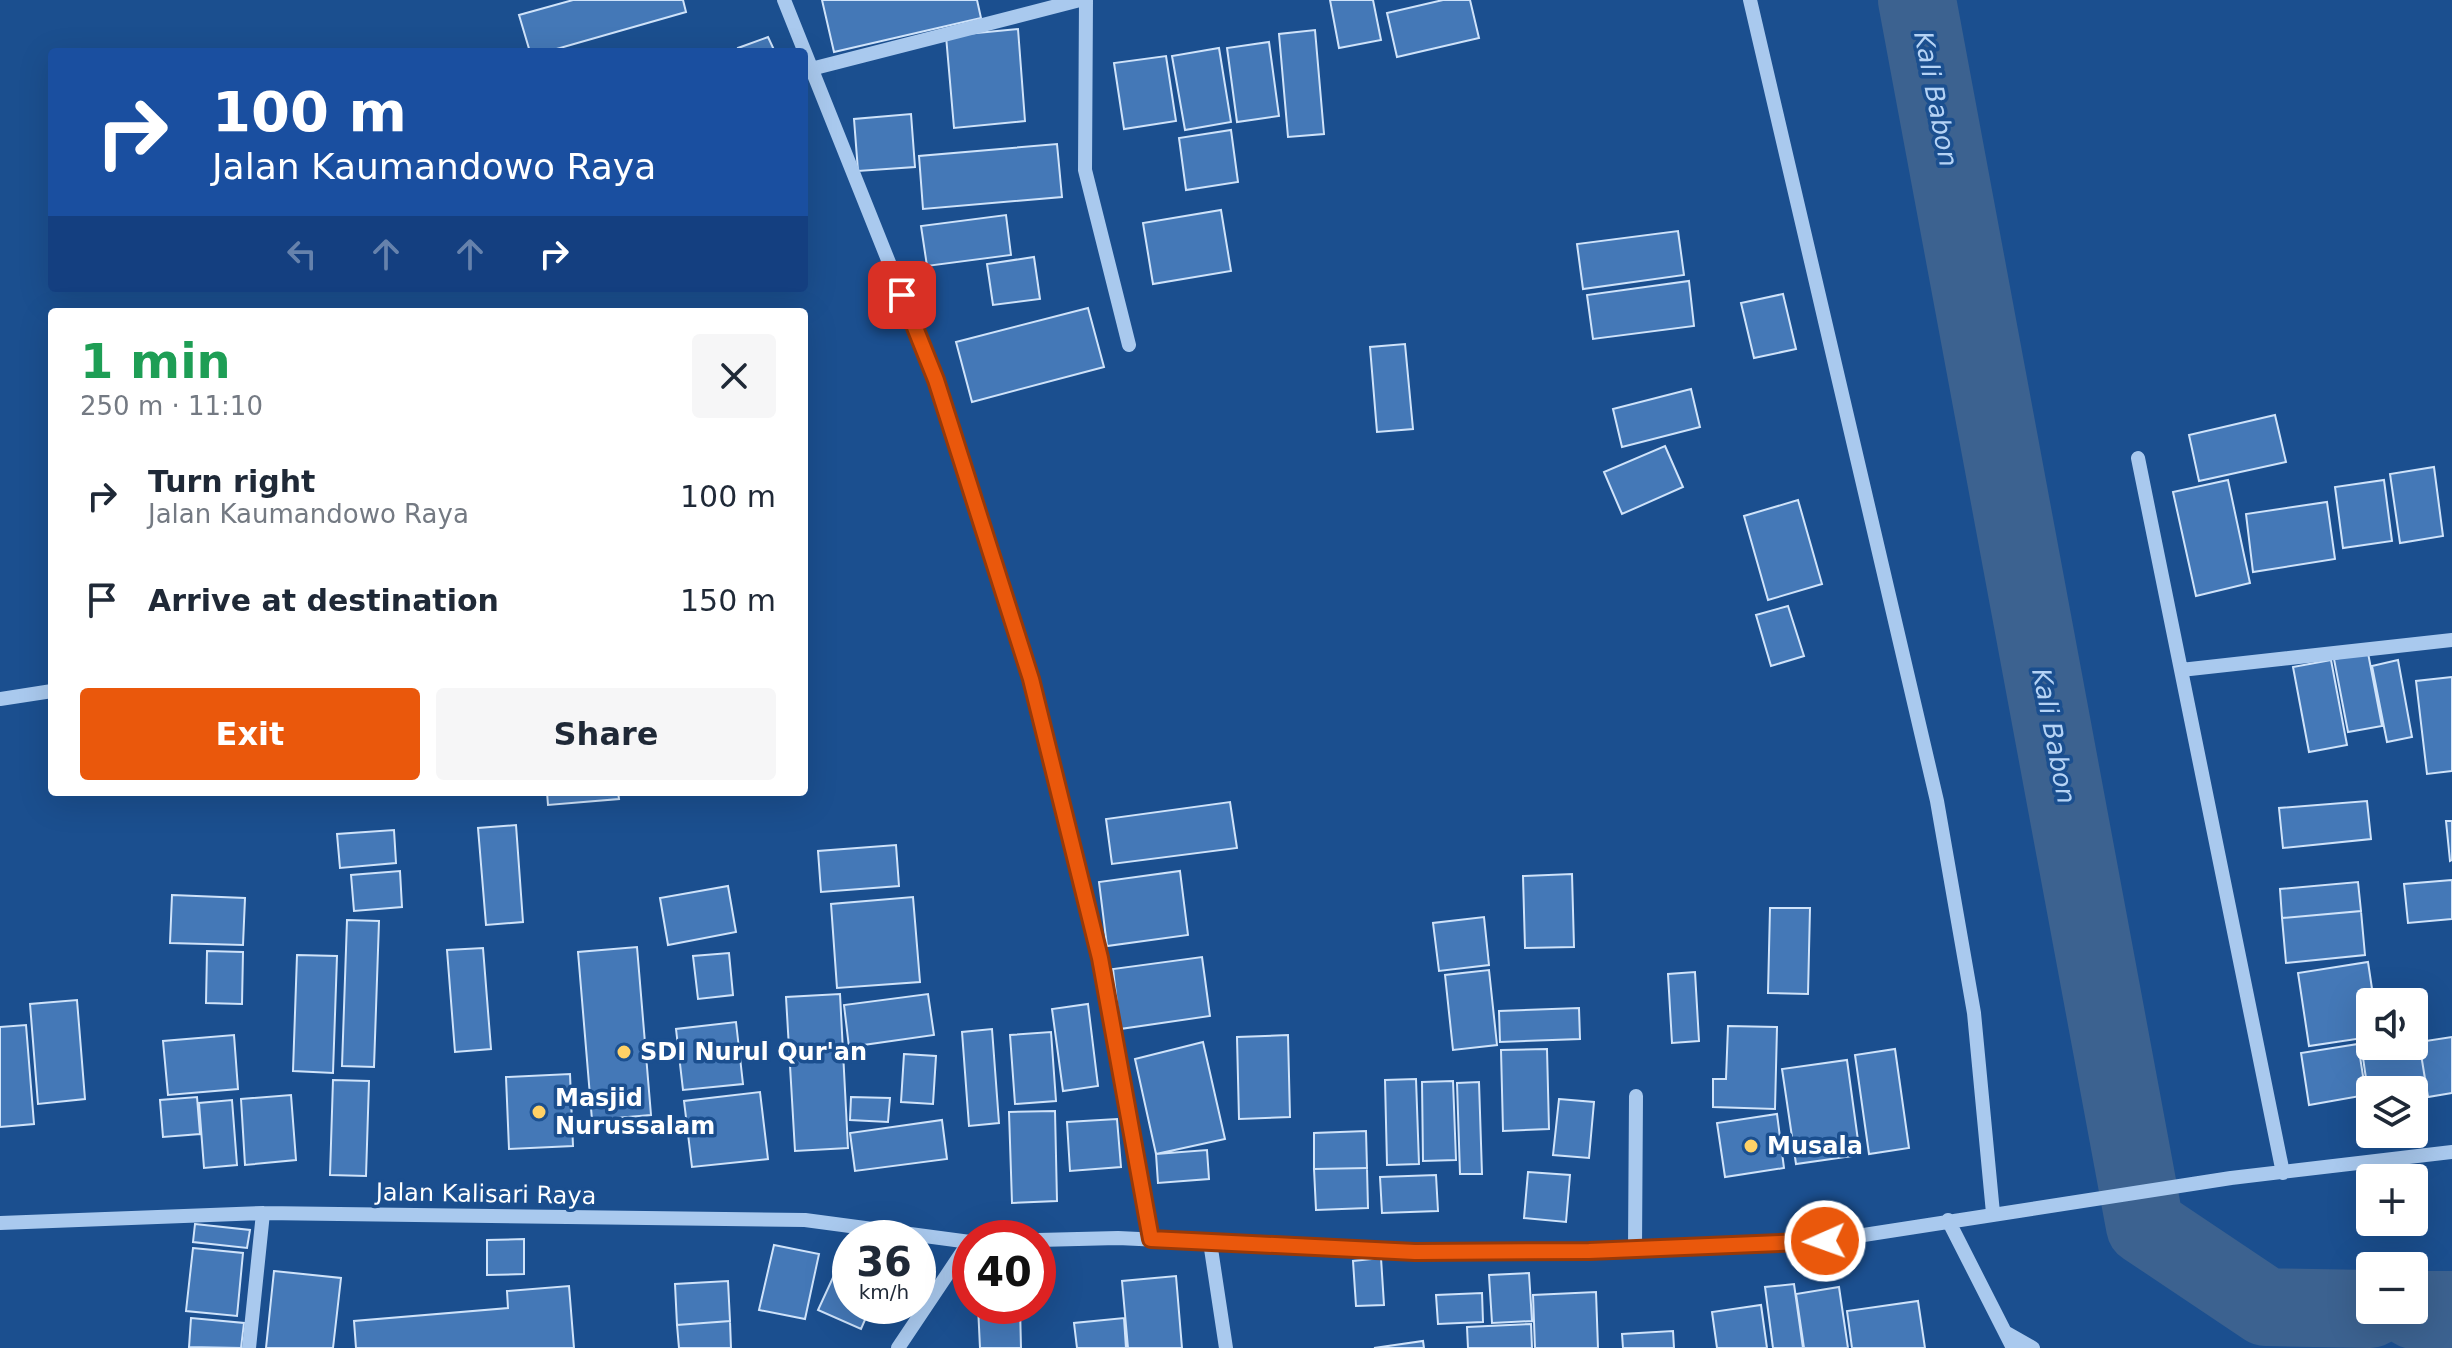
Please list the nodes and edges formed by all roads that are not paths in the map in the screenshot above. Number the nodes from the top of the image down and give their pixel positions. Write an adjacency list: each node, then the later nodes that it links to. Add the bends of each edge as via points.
1 (784, 0): 4 (street)
2 (1083, 0): 6 (street); 7 (street, via 1085,170)
3 (1750, 0): 17 (street, via 1937,801 1974,1013)
4 (803, 48)
5 (808, 61): 6 (street)
6 (811, 69): 20 (street, via 936,380 1031,679 1100,958)
7 (1129, 345)
8 (2138, 458): 10 (street)
9 (2452, 640): 10 (street)
10 (2181, 670): 15 (street)
11 (48, 692): 12 (street)
12 (0, 699)
13 (1636, 1096): 24 (street)
14 (2452, 1152): 15 (street)
15 (2283, 1173): 17 (street, via 2017,1214)
16 (263, 1213): 19 (street, Jalan Kalisari Raya); 21 (street, Jalan Kalisari Raya, via 805,1220); 27 (street)
17 (1993, 1213): 18 (street)
18 (1948, 1220): 24 (street, via 1825,1241); 26 (street)
19 (0, 1223)
20 (1151, 1239): 22 (street); 23 (street)
21 (952, 1240)
22 (1056, 1240)
23 (1210, 1242): 24 (street, via 1415,1252); 29 (street)
24 (1635, 1248)
25 (952, 1267): 28 (street)
26 (2005, 1332): 30 (street); 31 (street)
27 (249, 1348)
28 (898, 1348)
29 (1226, 1348)
30 (2013, 1348)
31 (2033, 1348)

